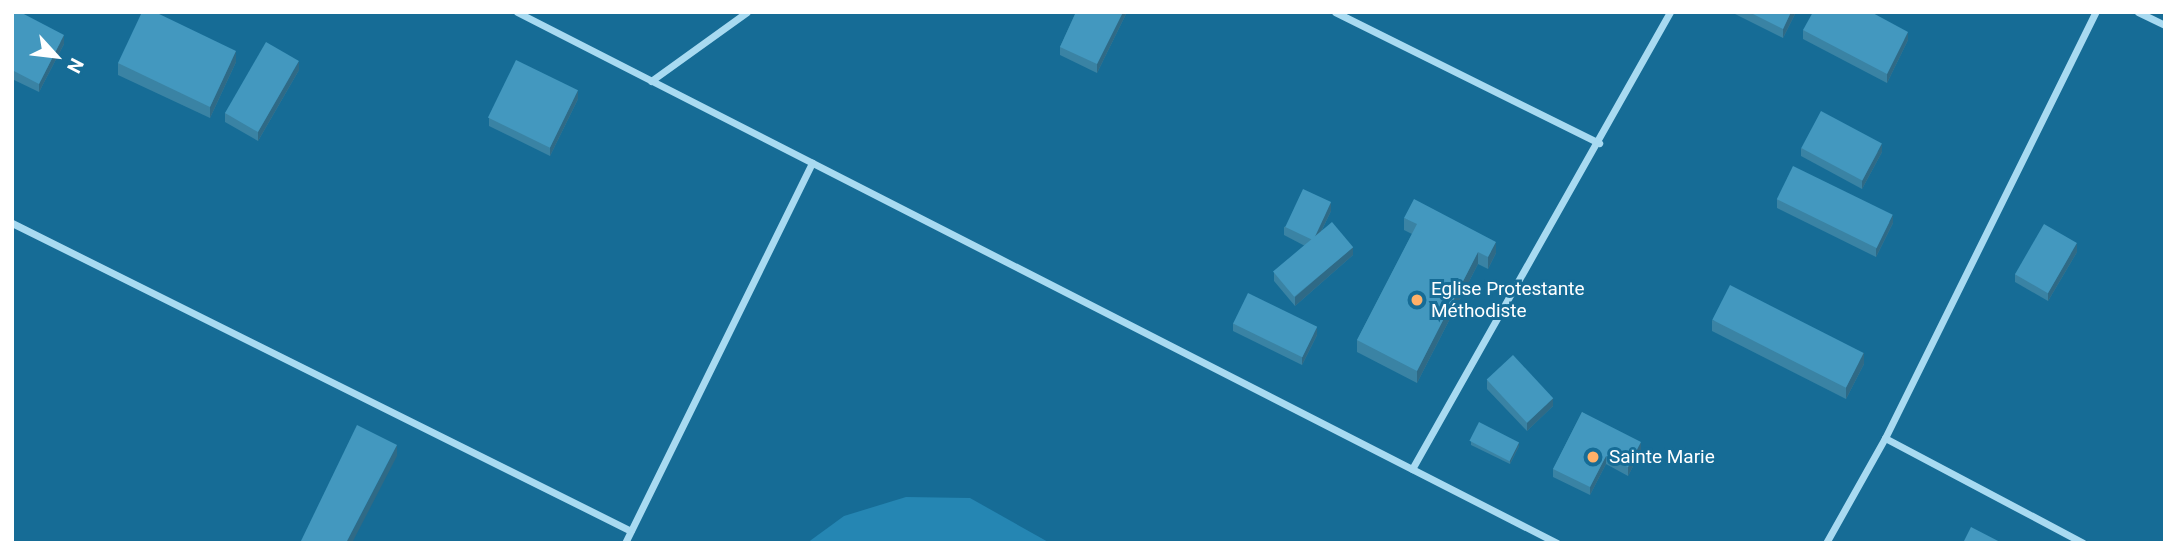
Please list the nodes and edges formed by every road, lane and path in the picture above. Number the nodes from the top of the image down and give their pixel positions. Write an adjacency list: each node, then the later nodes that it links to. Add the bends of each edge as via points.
1 (517, 12): 8 (street)
2 (747, 12): 8 (street)
3 (1335, 12): 9 (street)
4 (1670, 12): 9 (street)
5 (2096, 12): 12 (street)
6 (2138, 12): 7 (street)
7 (2165, 26)
8 (651, 81): 10 (street)
9 (1599, 143): 13 (street)
10 (812, 163): 13 (street); 14 (street)
11 (12, 223): 14 (street)
12 (1885, 438): 17 (street); 18 (street)
13 (1412, 469): 16 (street)
14 (631, 531): 15 (street)
15 (625, 543)
16 (1557, 543)
17 (1826, 543)
18 (2083, 543)

